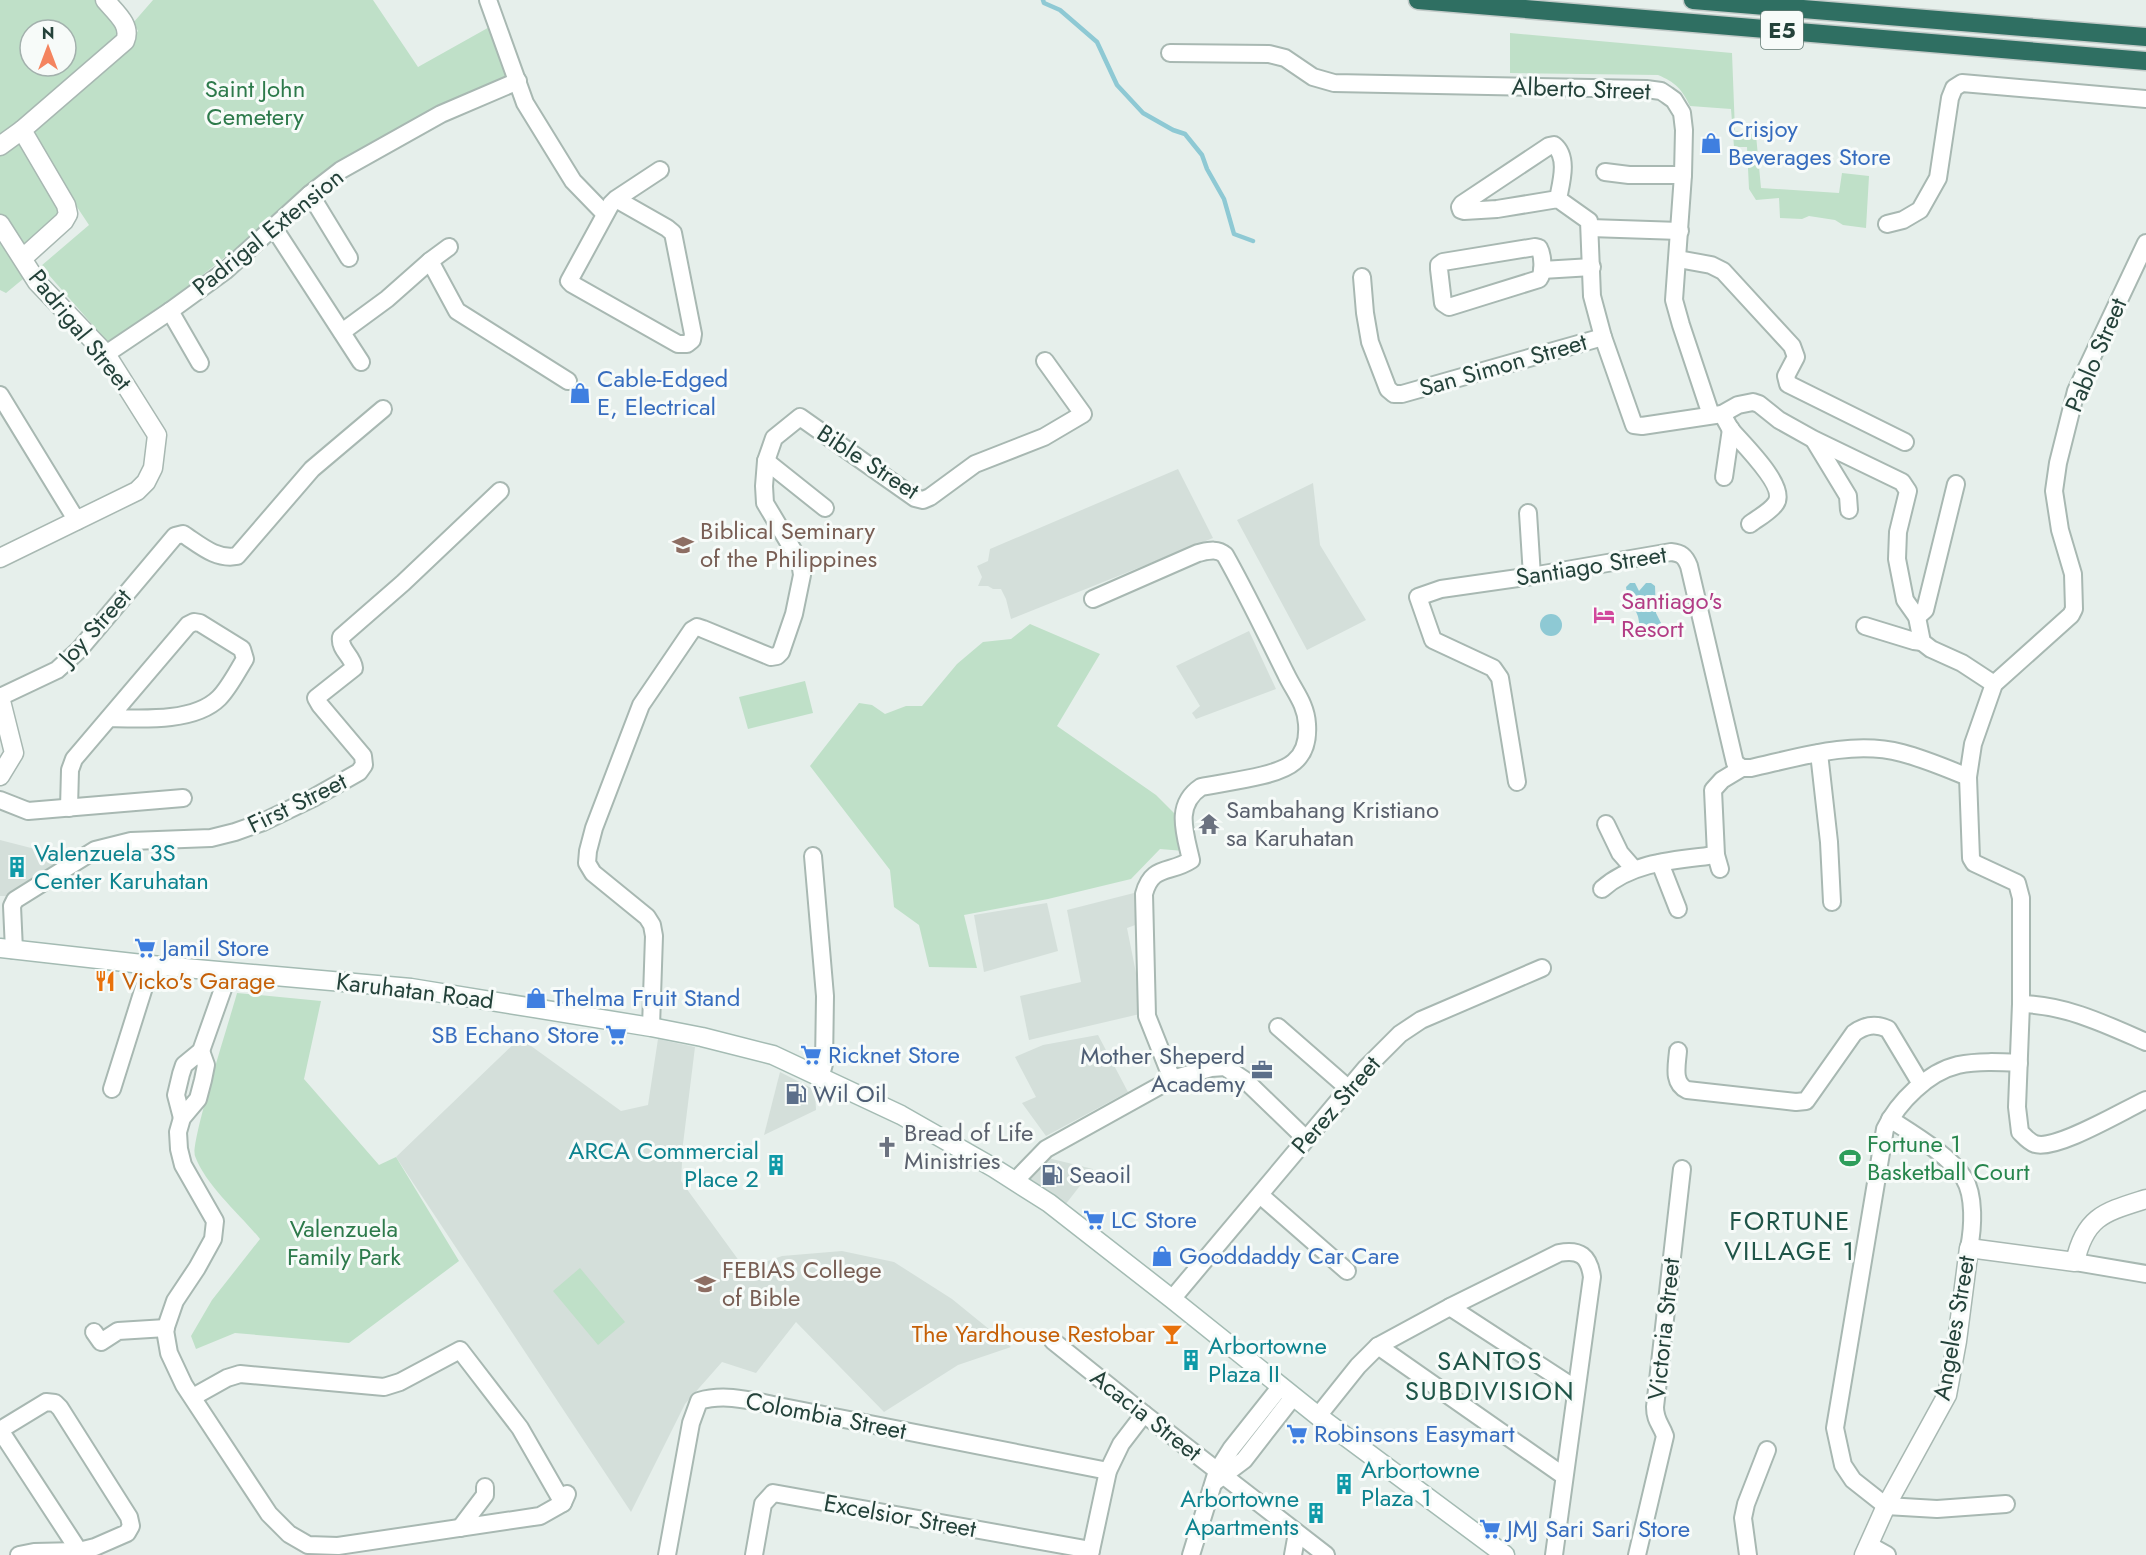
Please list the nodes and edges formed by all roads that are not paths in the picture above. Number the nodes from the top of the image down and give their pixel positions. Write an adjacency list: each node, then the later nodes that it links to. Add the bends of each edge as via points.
1 (105, 0): 12 (main road, via 126,26 125,41)
2 (489, 0): 10 (street)
3 (1418, 0): 7 (highway, E5)
4 (1693, 0): 5 (highway, E5)
5 (2146, 37)
6 (1170, 53): 16 (street, Alberto Street, via 1269,54 1285,58 1313,77 1334,82 1661,91 1674,100 1682,113)
7 (2068, 55): 8 (highway, E5); 9 (highway)
8 (2146, 61)
9 (2146, 69)
10 (518, 81): 17 (street, Padrigal Extension, via 441,114 341,170); 20 (street, via 525,103 573,181)
11 (2146, 99): 22 (street, via 1962,82 1950,98 1938,178 1928,197 1920,210)
12 (22, 130): 13 (main road); 28 (main road, Padrigal Street, via 68,213)
13 (0, 146)
14 (660, 170): 18 (street)
15 (1605, 172): 16 (street)
16 (1683, 175): 25 (street, Alberto Street)
17 (310, 194): 23 (street, Padrigal Extension); 29 (street)
18 (616, 199): 20 (street); 20 (street, via 673,234 692,340 687,344 678,344 569,281)
19 (1558, 199): 19 (street, via 1497,209 1464,211 1460,207 1554,145 1561,154 1563,169); 24 (street, via 1589,221)
20 (605, 214)
21 (0, 224): 28 (main road, Padrigal Street)
22 (1887, 224)
23 (274, 228): 35 (street, Padrigal Extension); 36 (street)
24 (1590, 228): 25 (street); 32 (street, San Simon Street)
25 (1680, 231): 30 (street, Alberto Street)
26 (2146, 243): 64 (street, Pablo Street, via 2076,391 2058,463 2054,491 2073,574 2072,615)
27 (448, 248): 31 (street)
28 (23, 258): 38 (main road, Padrigal Street, via 37,282)
29 (349, 258)
30 (1678, 260): 45 (street, Alberto Street, via 1674,300); 48 (street, via 1723,271 1792,346 1796,357 1786,376 1788,384)
31 (430, 261): 36 (street); 42 (street, via 457,311)
32 (1592, 267): 33 (street); 37 (street, San Simon Street, via 1592,296)
33 (1542, 270): 33 (street, via 1541,252 1535,247 1443,262 1443,303 1449,307 1539,279)
34 (1362, 277): 37 (street, San Simon Street, via 1370,342 1388,389 1395,394)
35 (170, 312): 38 (street, Padrigal Extension); 41 (street)
36 (342, 332): 40 (street)
37 (1603, 337): 45 (street, San Simon Street, via 1634,425)
38 (106, 354): 56 (main road, Padrigal Street, via 157,435 153,468 137,491)
39 (1045, 361): 49 (street, Bible Street, via 1083,414 1044,437 975,464 922,500 800,417 774,438)
40 (361, 362)
41 (200, 363)
42 (568, 381)
43 (0, 395): 56 (street)
44 (383, 408): 65 (street, Joy Street, via 312,469 237,556 211,552 183,534 175,536 79,650 57,670)
45 (1716, 414): 46 (street, Alberto Street); 47 (street, via 1754,402)
46 (1731, 429): 50 (street); 57 (street, Alberto Street, via 1777,489 1776,504)
47 (1814, 439): 54 (street, via 1848,496); 61 (street, via 1906,486 1897,559 1905,600)
48 (1905, 442)
49 (766, 461): 53 (street); 87 (street, Bible Street, via 765,503 799,560 802,575 781,652 771,657 703,628 692,630 641,705 588,851 587,862 593,873 652,925)
50 (1724, 477)
51 (1956, 484): 61 (street, via 1925,610)
52 (500, 491): 82 (street, First Street, via 341,637 340,645 354,669 316,698 363,756 364,765 359,772 313,798 235,832 211,838 131,841 95,850 15,900)
53 (825, 508)
54 (1849, 510)
55 (1528, 513): 59 (street)
56 (77, 521): 58 (main road, Padrigal Street)
57 (1750, 524)
58 (0, 558)
59 (1532, 576): 68 (street, Santiago Street, via 1671,552 1686,558 1732,755); 71 (street, Santiago Street, via 1441,589 1418,597 1433,640 1497,672)
60 (1093, 599): 94 (street, via 1198,553 1221,551 1301,699 1307,724 1301,753 1284,769 1201,787 1192,794 1183,813 1191,860 1148,880 1144,894 1147,1016)
61 (1917, 617): 63 (street)
62 (1864, 626): 63 (street)
63 (1922, 642): 64 (street)
64 (1994, 684): 70 (street, via 1973,744)
65 (0, 697): 69 (main road, via 14,753)
66 (111, 718): 66 (street, via 188,625 194,622 208,627 242,649 245,659 211,704 189,714 151,719); 74 (street, via 74,759)
67 (1819, 753): 68 (street); 70 (street, via 1888,750); 80 (street)
68 (1742, 768): 77 (street, via 1713,790 1718,862)
69 (0, 776)
70 (1968, 777): 86 (street, via 1971,858 2019,885)
71 (1517, 782)
72 (183, 798): 74 (street)
73 (0, 800): 74 (street, via 28,812)
74 (69, 808)
75 (1606, 824): 78 (street, via 1620,853)
76 (813, 856): 93 (street, via 825,996 824,1064)
77 (1660, 863): 78 (street); 81 (street)
78 (1634, 869): 79 (street)
79 (1602, 889)
80 (1832, 902)
81 (1678, 909)
82 (7, 949): 83 (main road, Karuhatan Road)
83 (151, 965): 85 (main road, Karuhatan Road); 96 (street)
84 (1542, 968): 97 (street, Perez Street, via 1421,1020 1383,1050)
85 (229, 972): 87 (main road, Karuhatan Road, via 411,988); 91 (street)
86 (2021, 1004): 89 (street, via 2057,1007); 92 (street)
87 (651, 1027): 93 (main road, Karuhatan Road, via 773,1055)
88 (1278, 1027): 97 (street)
89 (2146, 1042)
90 (1678, 1051): 95 (street, via 1677,1080 1687,1090 1806,1101 1854,1033 1861,1027 1879,1025 1887,1029)
91 (201, 1052): 99 (street, via 206,1065 198,1099); 99 (street, via 184,1065 181,1074 176,1095)
92 (2019, 1063): 95 (street, via 1956,1066); 98 (street, via 2018,1124 2020,1132 2035,1144 2052,1144 2071,1137)
93 (820, 1078): 103 (main road, Karuhatan Road, via 901,1114)
94 (1172, 1079): 101 (street, via 1225,1067 1246,1081); 103 (street, via 1046,1149)
95 (1922, 1084): 100 (street)
96 (112, 1089)
97 (1348, 1089): 101 (street, Perez Street)
98 (2146, 1100)
99 (182, 1118): 112 (street, via 178,1132 183,1165 215,1221 213,1239 175,1301)
100 (1890, 1119): 106 (street, Angeles Street, via 1940,1153 1964,1179 1973,1227); 128 (street, via 1883,1140 1836,1428 1843,1465 1853,1479)
101 (1306, 1139): 104 (street, Perez Street)
102 (1682, 1169): 142 (street, Victoria Street, via 1655,1407 1656,1422 1665,1436)
103 (1015, 1181): 110 (main road, Karuhatan Road)
104 (1260, 1195): 108 (street); 110 (street, Perez Street)
105 (2146, 1199): 107 (main road, via 2112,1209 2088,1226)
106 (1969, 1248): 107 (main road); 128 (main road, Angeles Street, via 1947,1395)
107 (2074, 1262): 109 (street)
108 (1347, 1270)
109 (2146, 1274)
110 (1172, 1299): 118 (main road, Karuhatan Road)
111 (1450, 1307): 115 (street); 116 (street); 116 (street, via 1559,1253 1571,1251 1582,1255 1590,1265 1592,1277)
112 (166, 1328): 113 (street, via 118,1331 101,1342); 117 (street, via 169,1353)
113 (93, 1332)
114 (1053, 1341): 119 (street, Acacia Street)
115 (1378, 1346): 120 (street); 125 (street)
116 (1576, 1389): 125 (street)
117 (193, 1397): 129 (street, via 268,1514 308,1545 338,1546); 129 (street, via 240,1374 384,1387 400,1383 460,1350 565,1498 540,1516)
118 (1282, 1398): 120 (main road, Karuhatan Road); 124 (street, via 1244,1461)
119 (1144, 1414): 123 (street); 124 (street, Acacia Street)
120 (1318, 1416): 140 (main road, Karuhatan Road)
121 (0, 1430): 132 (street); 132 (street, via 46,1402 60,1408 131,1526 127,1533)
122 (1767, 1450): 143 (street, via 1743,1518)
123 (1108, 1471): 133 (street); 135 (street, Colombia Street, via 778,1406 713,1397 699,1401 691,1423)
124 (1219, 1476): 130 (street, Acacia Street); 137 (street, via 1206,1503)
125 (1564, 1476): 141 (street)
126 (485, 1487): 129 (street, via 485,1495)
127 (2006, 1504): 128 (street, via 1937,1509)
128 (1886, 1506): 131 (main road, Angeles Street)
129 (459, 1528)
130 (1297, 1533): 138 (street); 139 (street, Acacia Street)
131 (1867, 1550): 144 (street)
132 (78, 1551): 134 (street)
133 (1091, 1553): 136 (street, Excelsior Street, via 773,1493 764,1504)
134 (19, 1555)
135 (667, 1555)
136 (753, 1555)
137 (1191, 1555)
138 (1293, 1555)
139 (1326, 1555)
140 (1505, 1555)
141 (1554, 1555)
142 (1636, 1555)
143 (1748, 1555)
144 (1887, 1555)

